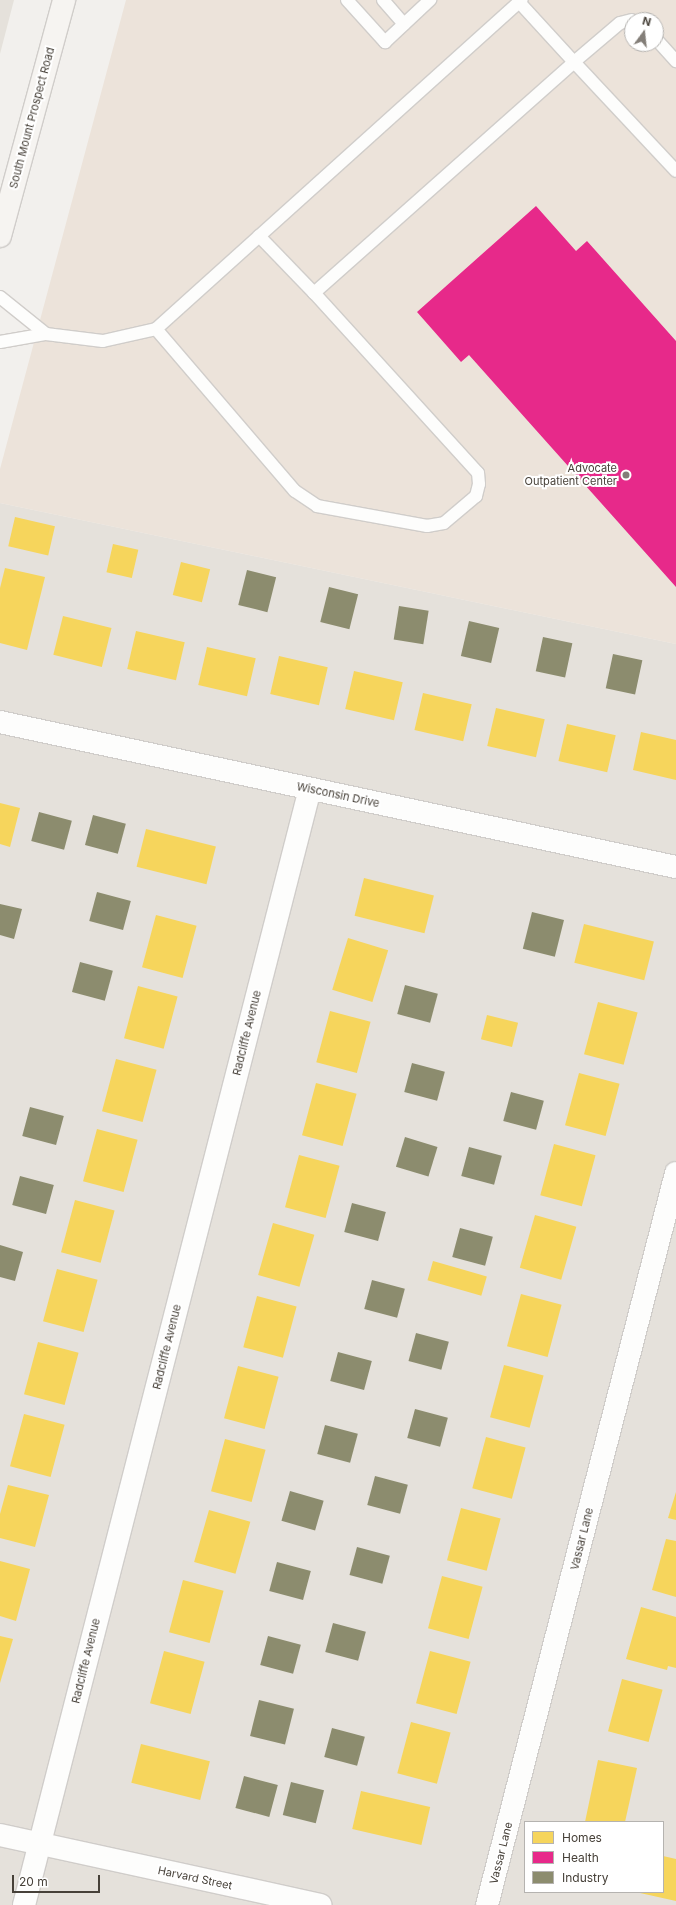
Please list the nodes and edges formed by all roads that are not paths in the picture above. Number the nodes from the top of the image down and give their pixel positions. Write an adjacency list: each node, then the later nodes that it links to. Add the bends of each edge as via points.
1 (64, 0): 12 (main road, South Mount Prospect Road)
2 (347, 0): 7 (lane, via 384,42)
3 (383, 0): 7 (lane)
4 (430, 0): 7 (lane)
5 (521, 1): 10 (lane); 13 (lane)
6 (624, 22): 10 (lane)
7 (404, 24)
8 (664, 48): 9 (lane)
9 (676, 61)
10 (574, 62): 11 (lane); 14 (lane)
11 (676, 171)
12 (0, 236)
13 (260, 236): 14 (lane); 16 (lane)
14 (314, 293): 16 (lane, via 478,473 476,496 444,522 427,526 317,506 295,491)
15 (0, 297): 17 (lane)
16 (156, 329): 17 (lane, via 103,341)
17 (46, 334): 18 (lane)
18 (0, 342)
19 (0, 722): 20 (street, Wisconsin Drive)
20 (310, 789): 21 (street, Wisconsin Drive); 24 (street, Radcliffe Avenue)
21 (676, 867)
22 (676, 1173): 27 (street, Vassar Lane)
23 (0, 1835): 24 (street, Harvard Street)
24 (40, 1843): 25 (street, Radcliffe Avenue); 26 (street, Harvard Street)
25 (24, 1905)
26 (320, 1905)
27 (487, 1905)

